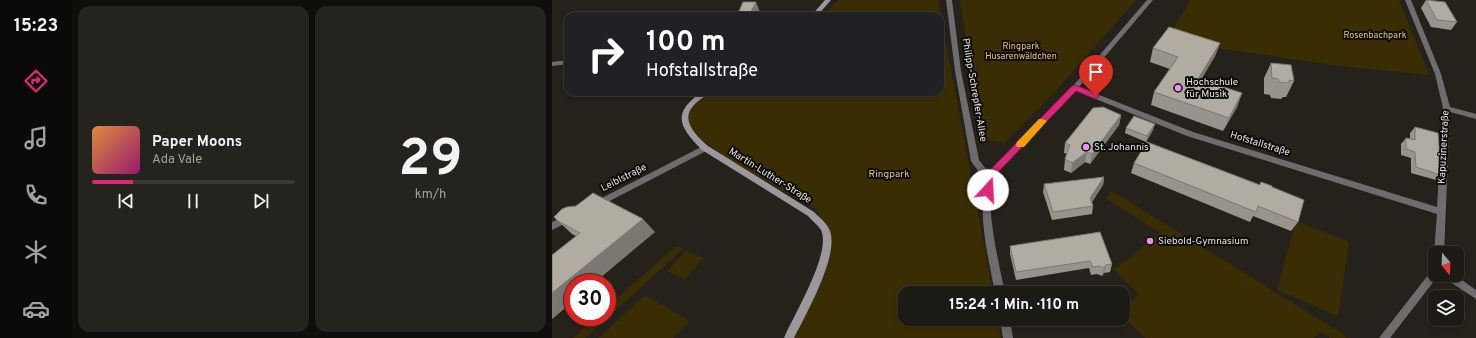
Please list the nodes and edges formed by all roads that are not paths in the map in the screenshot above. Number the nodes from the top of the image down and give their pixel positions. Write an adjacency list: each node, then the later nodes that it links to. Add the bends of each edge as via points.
1 (828, 0): 5 (main road)
2 (949, 0): 13 (street, Philipp-Schrepfer-Allee, via 958,71 975,161)
3 (1150, 0): 8 (street)
4 (1408, 0): 10 (street, Kapuzinerstraße, via 1438,74)
5 (818, 12)
6 (564, 62): 7 (street)
7 (552, 64)
8 (1075, 88): 13 (street, via 997,168); 15 (street, Hofstallstraße, via 1190,134)
9 (702, 96): 12 (main road, Martin-Luther-Straße, via 688,107 684,121 686,128)
10 (1447, 108): 11 (street); 15 (street, Kapuzinerstraße)
11 (1476, 117)
12 (705, 148): 14 (street, Leiblstraße); 24 (main road, Martin-Luther-Straße, via 811,214 823,227 826,234 826,253)
13 (989, 180): 21 (street, via 986,201 988,225)
14 (592, 206)
15 (1442, 212): 18 (street, Kapuzinerstraße)
16 (578, 213): 17 (street)
17 (552, 226)
18 (1440, 246)
19 (1428, 282): 26 (street)
20 (1457, 282): 22 (street)
21 (999, 286)
22 (1476, 295)
23 (1006, 326): 25 (street)
24 (789, 338)
25 (1008, 338)
26 (1384, 338)

